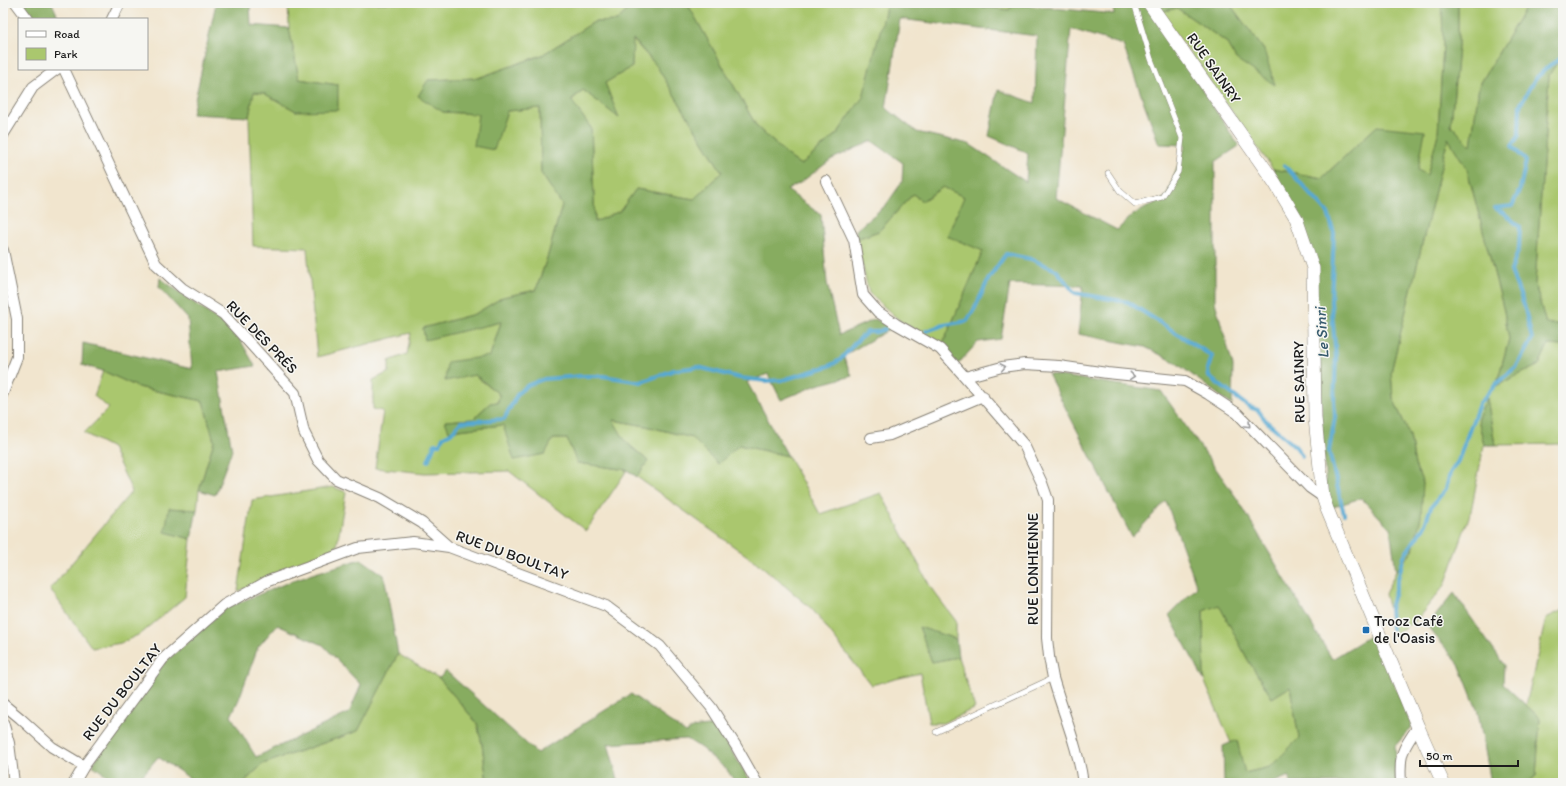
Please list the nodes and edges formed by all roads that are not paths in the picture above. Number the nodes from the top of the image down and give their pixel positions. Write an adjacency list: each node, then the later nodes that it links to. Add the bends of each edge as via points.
1 (16, 3): 5 (street)
2 (120, 3): 6 (street)
3 (1134, 3): 10 (lane, via 1151,59 1182,138 1178,172 1162,197 1136,204 1120,191)
4 (1149, 3): 17 (street, RUE SAINRY, via 1275,183 1296,218 1313,268 1315,418)
5 (27, 18)
6 (112, 18)
7 (56, 70): 9 (street, via 33,87)
8 (64, 70): 18 (street, RUE DES PRÉS, via 156,264 182,288 223,314 295,393 304,432 318,460 336,479 380,498 422,523)
9 (3, 135)
10 (1108, 173)
11 (826, 181): 13 (street, RUE LONHIENNE, via 854,240 863,295 878,312 940,349)
12 (3, 250): 14 (street, via 17,319 16,357)
13 (966, 377): 15 (street, RUE LONHIENNE); 17 (street, one-way to 17, via 1002,367 1025,364 1184,381 1237,413 1310,488)
14 (3, 393)
15 (982, 396): 16 (street, via 890,435); 19 (street, RUE LONHIENNE, via 1024,445 1048,500 1047,638)
16 (871, 438)
17 (1323, 497): 22 (street, RUE SAINRY)
18 (449, 547): 24 (street, RUE DU BOULTAY, via 413,542 358,548 268,581 224,605 163,659); 27 (street, RUE DU BOULTAY, via 606,606 642,632 660,646 711,707)
19 (1053, 678): 23 (lane); 28 (street, RUE LONHIENNE, via 1081,767)
20 (3, 704): 24 (street, via 52,748)
21 (3, 722): 25 (street, via 9,743)
22 (1418, 727): 29 (street, via 1404,747 1400,766); 30 (street, RUE SAINRY)
23 (936, 732)
24 (84, 766): 26 (street, RUE DU BOULTAY)
25 (14, 783)
26 (74, 783)
27 (756, 783)
28 (1083, 783)
29 (1401, 783)
30 (1443, 783)

